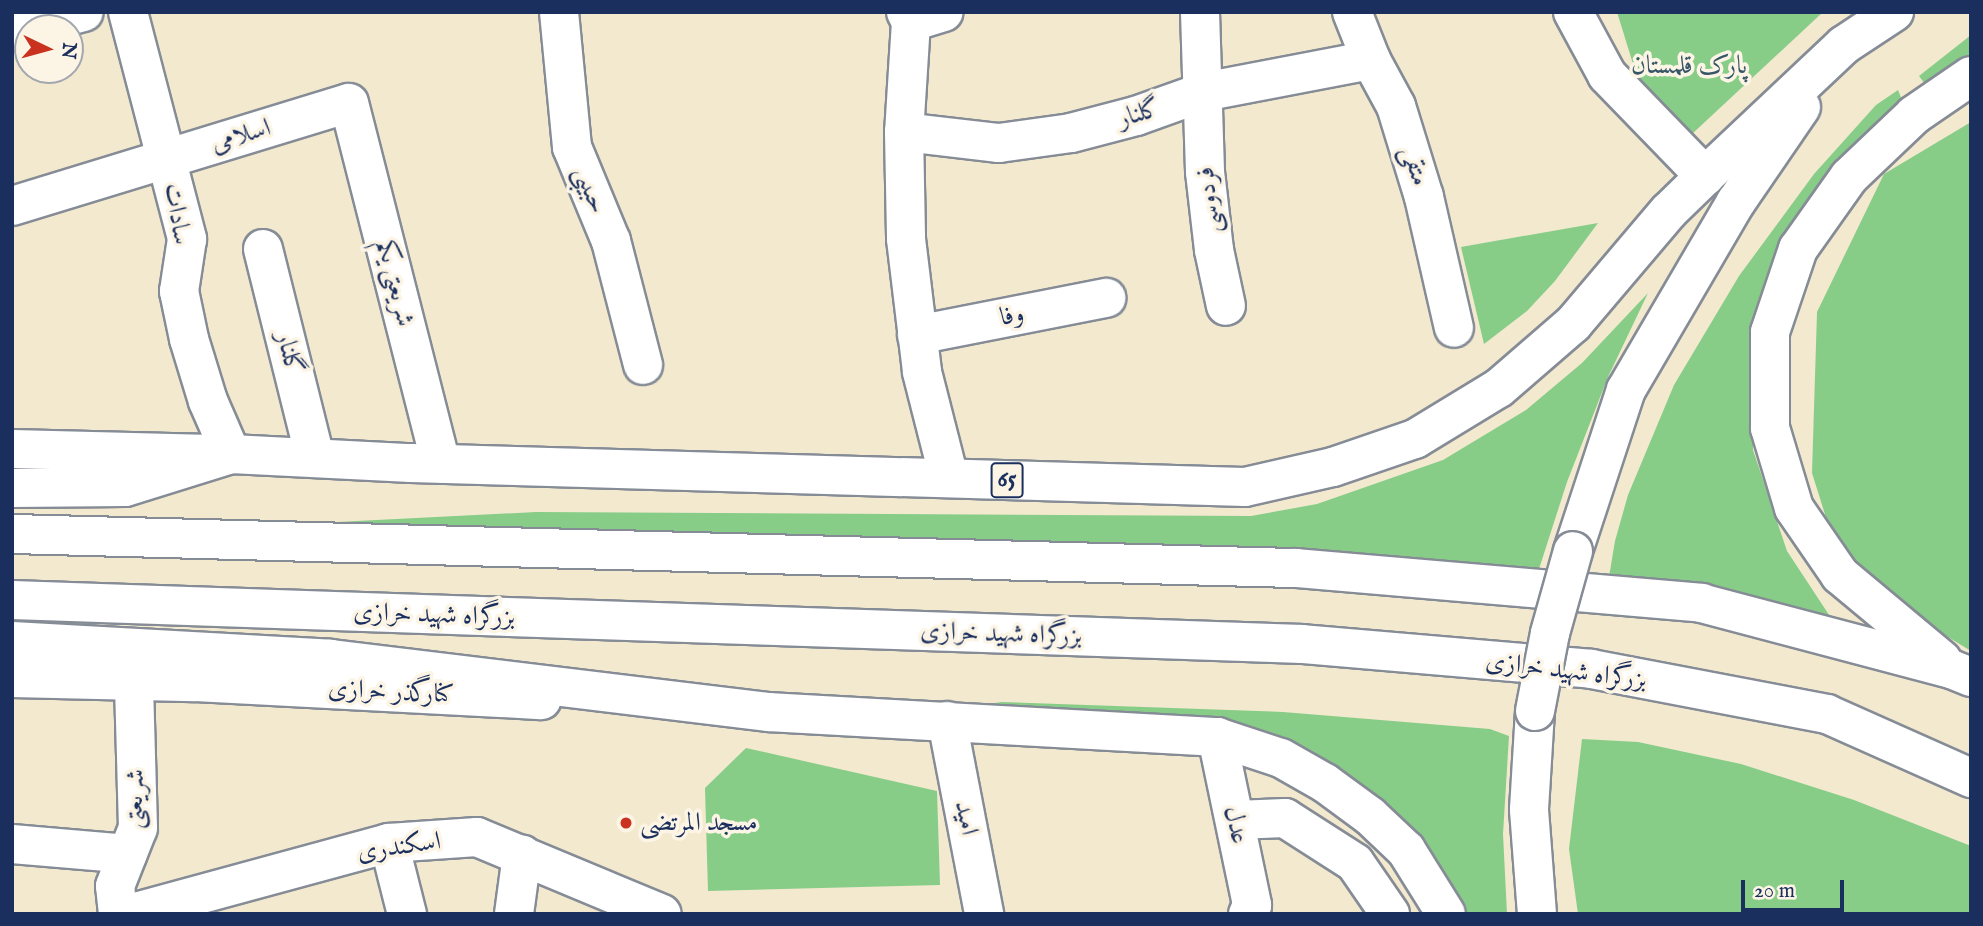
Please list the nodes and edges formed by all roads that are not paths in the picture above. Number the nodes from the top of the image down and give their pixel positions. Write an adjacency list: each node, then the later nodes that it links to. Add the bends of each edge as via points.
1 (84, 12): 9 (main road)
2 (128, 12): 16 (main road, سادات)
3 (1200, 12): 13 (main road, فردوسی)
4 (1352, 12): 11 (main road, متقی)
5 (1573, 12): 17 (main road, via 1607,75)
6 (1894, 12): 10 (main road, 65)
7 (563, 13): 24 (main road, حبیبی, via 572,147 611,241)
8 (920, 16): 15 (main road)
9 (12, 31)
10 (1844, 45): 17 (main road, 65); 55 (main road, bridge, via 1736,202 1626,390 1573,551 1535,711 1529,810)
11 (1371, 60): 13 (main road, گلنار); 22 (main road, متقی, via 1396,106 1424,197)
12 (1971, 76): 34 (main road, via 1914,115 1849,177 1798,249 1770,332 1770,428 1794,508 1840,575)
13 (1203, 92): 15 (main road, گلنار, via 1071,133 999,143); 21 (main road, فردوسی, via 1205,172)
14 (349, 103): 16 (main road, اسلامی); 28 (main road, شریعتی یکم)
15 (904, 132): 23 (main road, via 906,239)
16 (167, 158): 18 (main road, اسلامی); 26 (main road, سادات, via 187,239 179,291 189,339)
17 (1705, 176): 29 (main road, 65, via 1669,211 1573,324 1499,388 1415,439 1333,467 1245,486)
18 (12, 206)
19 (262, 249): 27 (main road, گلنار)
20 (1106, 298): 23 (main road, وفا)
21 (1226, 306)
22 (1454, 328)
23 (917, 335): 29 (main road)
24 (643, 365)
25 (13, 444): 26 (main road)
26 (231, 454): 27 (main road, 65); 30 (main road, 65, via 125,487)
27 (315, 458): 28 (main road, 65)
28 (441, 463): 29 (main road, 65)
29 (949, 478)
30 (12, 488)
31 (12, 534): 34 (main road, via 1296,568 1701,603)
32 (12, 600): 40 (main road, بزرگراه شهید خرازی, via 1302,644 1591,669 1827,714)
33 (12, 641): 37 (main road, via 330,660)
34 (1961, 673)
35 (12, 678): 36 (main road, کنارگذر خرازی)
36 (134, 681): 37 (main road, کنارگذر خرازی); 44 (main road, شریعتی, via 138,828)
37 (769, 712): 38 (main road)
38 (947, 721): 39 (main road); 51 (main road, امید)
39 (1217, 737): 41 (main road, عدل); 54 (main road, via 1281,758 1370,816 1406,850)
40 (1971, 778)
41 (1236, 820): 52 (main road, عدل, via 1252,905); 53 (main road, via 1285,818 1355,863)
42 (389, 843): 45 (main road, اسکندری, via 477,837); 47 (main road, اسکندری); 48 (main road)
43 (12, 844): 44 (main road)
44 (128, 854): 46 (main road, شریعتی, via 115,886)
45 (522, 855): 49 (main road); 50 (main road, اسکندری)
46 (118, 914)
47 (128, 914)
48 (407, 914)
49 (514, 914)
50 (662, 914)
51 (984, 914)
52 (1248, 914)
53 (1390, 914)
54 (1446, 914)
55 (1538, 914)

